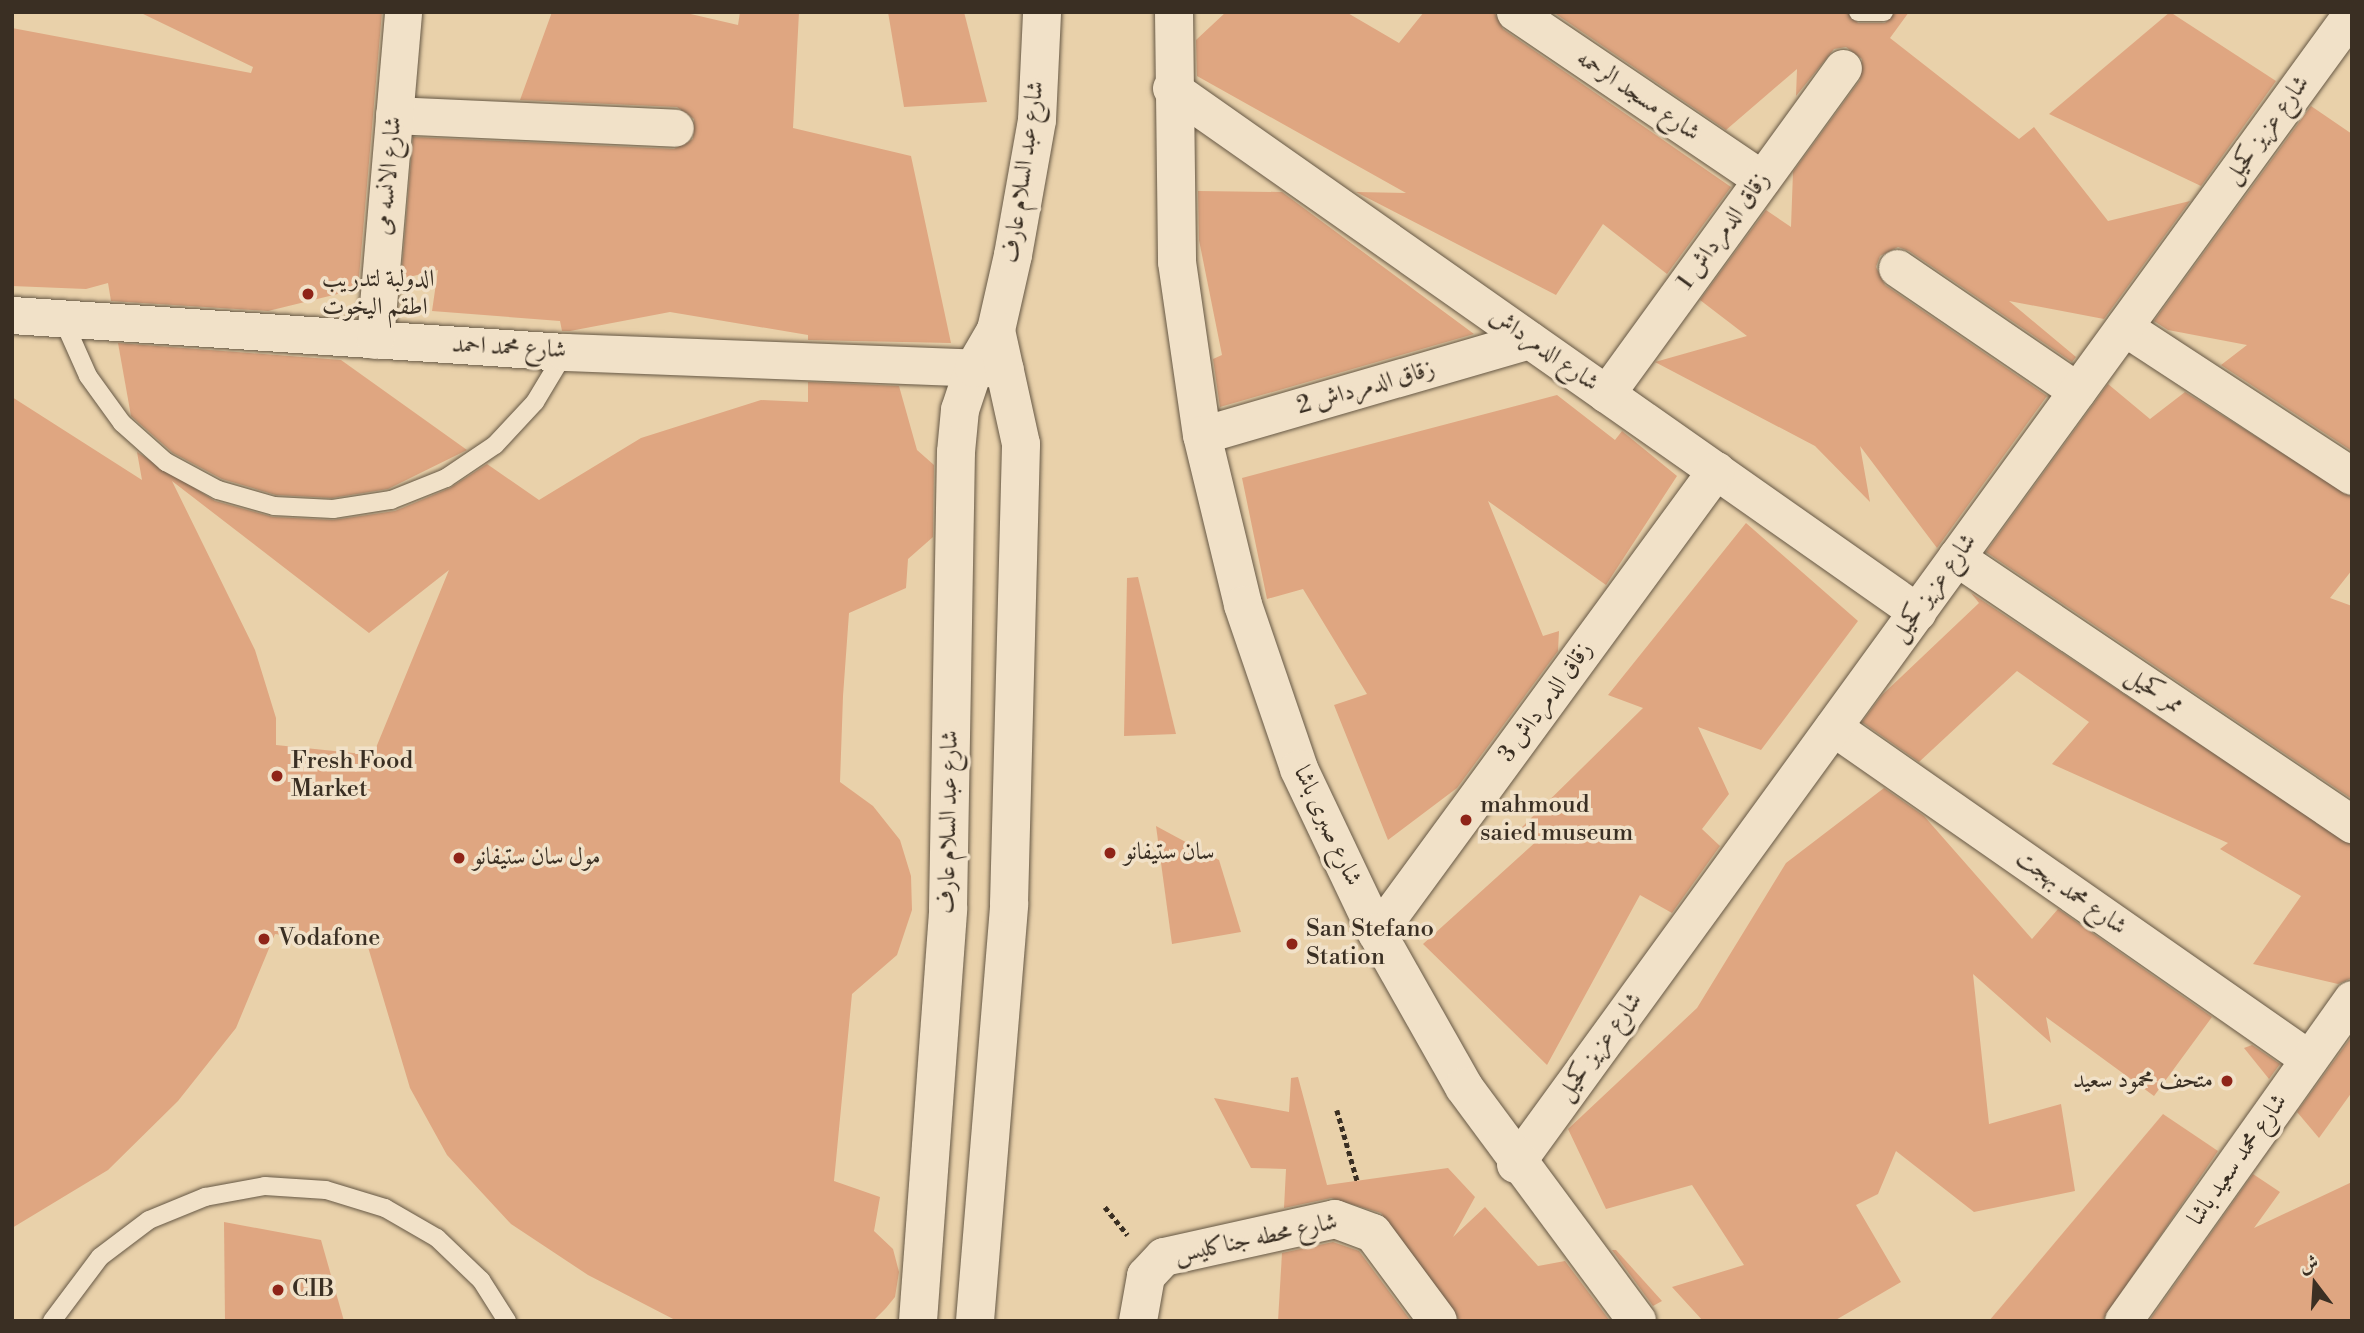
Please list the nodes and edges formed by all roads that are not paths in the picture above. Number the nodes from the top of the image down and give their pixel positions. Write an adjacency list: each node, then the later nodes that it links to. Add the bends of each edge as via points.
1 (403, 12): 10 (street, شارع الانسه مى)
2 (1042, 12): 20 (street, شارع عبد السلام عارف, via 1037,120)
3 (1174, 12): 9 (street)
4 (1515, 12): 12 (street, شارع مسجد الرحمه)
5 (1858, 12): 6 (lane)
6 (1884, 12)
7 (2352, 13): 16 (street, شارع عزيز كحيل)
8 (1843, 68): 12 (street, زقاق الدمرداش 1)
9 (1171, 88): 18 (street, شارع الدمرداش); 23 (street, شارع صبرى باشا, via 1177,262)
10 (394, 115): 11 (street); 17 (street, شارع الانسه مى)
11 (675, 128)
12 (1762, 179): 22 (street, زقاق الدمرداش 1)
13 (1897, 268): 21 (street)
14 (12, 315): 15 (street, شارع محمد احمد)
15 (64, 322): 17 (street, شارع محمد احمد); 19 (lane, via 88,376 122,423 166,462 218,490 309,508 391,500 446,478 495,445 535,402)
16 (2124, 327): 21 (street, شارع عزيز كحيل); 25 (street)
17 (375, 340): 19 (street, شارع محمد احمد)
18 (1530, 340): 22 (street, شارع الدمرداش); 23 (street, زقاق الدمرداش 2)
19 (565, 352): 20 (street, شارع محمد احمد)
20 (990, 369): 36 (street, شارع عبد السلام عارف, via 956,452 948,909); 37 (street, via 1021,444 1009,904)
21 (2077, 391): 26 (street, شارع عزيز كحيل)
22 (1606, 394): 24 (street, شارع الدمرداش)
23 (1202, 435): 30 (street, شارع صبرى باشا, via 1243,605 1299,769)
24 (1716, 470): 27 (street, شارع الدمرداش); 30 (street, زقاق الدمرداش 3)
25 (2352, 476)
26 (1956, 558): 27 (street, شارع عزيز كحيل); 29 (street, ممر كحيل)
27 (1917, 612): 28 (street, شارع عزيز كحيل)
28 (1833, 727): 32 (street, شارع محمد بهجت); 33 (street, شارع عزيز كحيل)
29 (2352, 824)
30 (1377, 933): 33 (street, شارع صبرى باشا)
31 (2352, 999): 32 (street, شارع محمد سعيد باشا)
32 (2309, 1059): 41 (street, شارع محمد سعيد باشا)
33 (1516, 1164): 40 (street, شارع صبرى باشا)
34 (52, 1321): 35 (lane, via 100,1257 149,1220 205,1197 265,1186 326,1190 385,1208 437,1238 481,1280)
35 (507, 1321)
36 (918, 1321)
37 (975, 1321)
38 (1138, 1321): 39 (street, شارع محطه جناكليس, via 1154,1265 1176,1254 1321,1220 1349,1220 1373,1234)
39 (1438, 1321)
40 (1637, 1321)
41 (2123, 1321)

